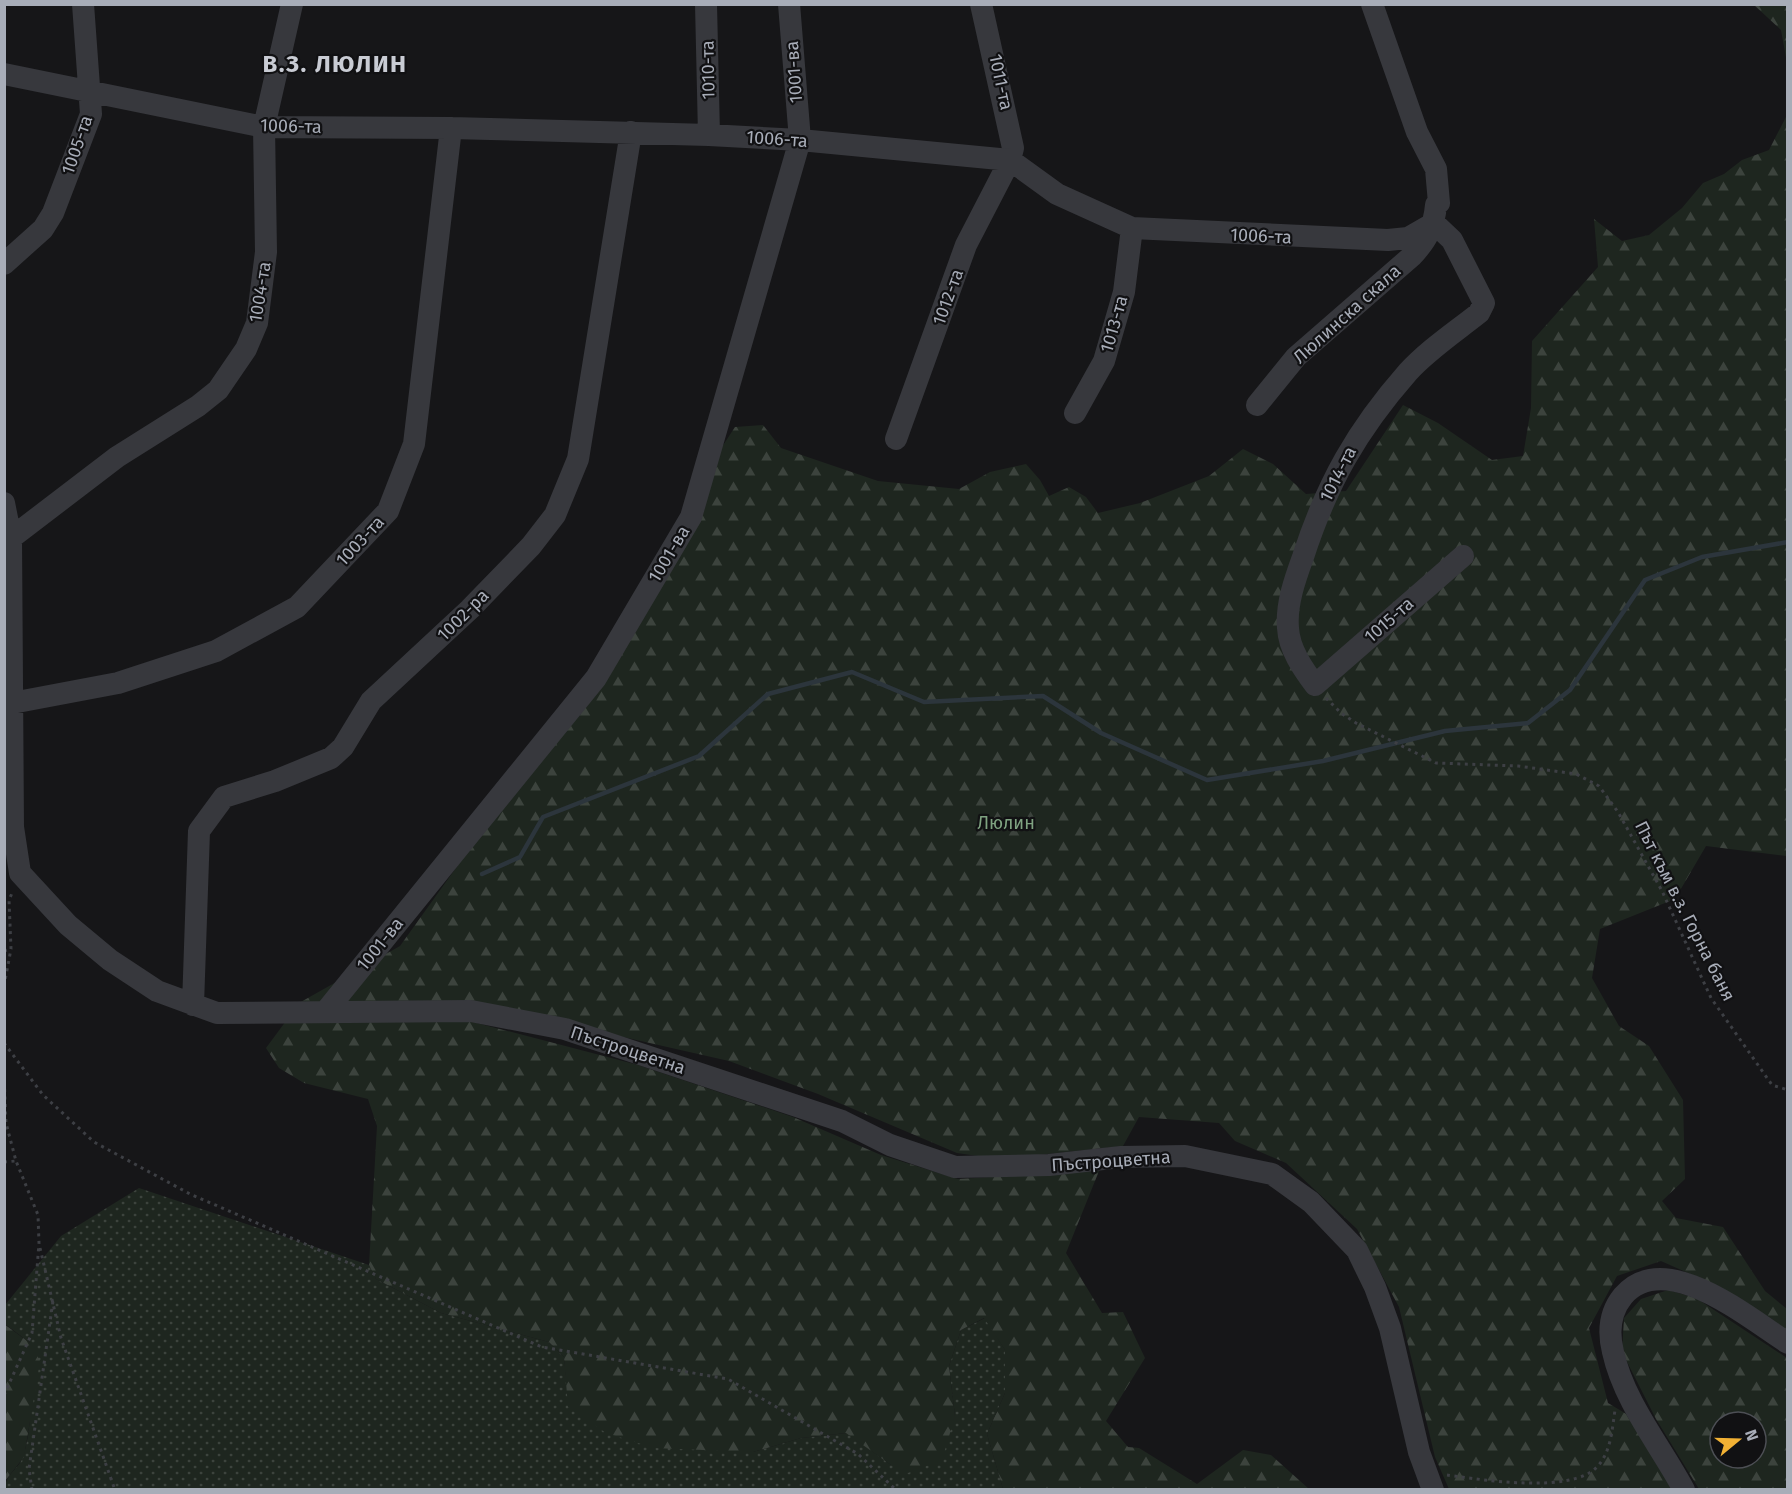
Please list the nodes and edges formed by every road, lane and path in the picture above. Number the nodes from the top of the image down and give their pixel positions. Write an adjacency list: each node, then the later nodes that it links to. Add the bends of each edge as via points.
1 (83, 4): 8 (street, 1005-та)
2 (292, 4): 9 (street, 1004-та)
3 (706, 4): 12 (street, 1010-та)
4 (789, 4): 13 (street, 1001-ва)
5 (981, 4): 14 (street, 1011-та, via 1010,126 1014,148)
6 (1372, 4): 15 (street, via 1417,132 1436,169 1439,202)
7 (4, 74): 8 (street, 1006-та)
8 (88, 90): 9 (street, 1006-та); 17 (street, 1005-та, via 91,114 53,213 43,229)
9 (264, 127): 10 (street, 1006-та); 22 (street, 1004-та, via 266,252 262,289 257,323 233,371 198,406 117,457)
10 (452, 128): 11 (street, 1006-та); 25 (street, 1003-та, via 414,444 388,511 297,607 216,651 118,683)
11 (631, 132): 12 (street, 1006-та); 30 (street, 1002-ра, via 578,459 555,515 470,609 371,701 343,747 331,758 224,797 211,812 199,831)
12 (709, 135): 13 (street, 1006-та)
13 (800, 140): 14 (street, 1006-та); 31 (street, 1001-ва, via 691,517 596,678)
14 (1011, 160): 16 (street, 1006-та, via 1057,194); 20 (street, 1012-та, via 966,245)
15 (1434, 223): 16 (street, 1006-та, via 1408,238 1388,240); 18 (street, Люлинска скала, via 1412,256 1296,357); 24 (street, 1014-та, via 1452,240 1484,303 1479,314 1410,370 1336,470 1312,528 1291,597 1288,629 1299,663)
16 (1132, 228): 19 (street, 1013-та, via 1124,292 1104,361)
17 (4, 264)
18 (1257, 405)
19 (1075, 413)
20 (896, 440)
21 (4, 503): 22 (street)
22 (11, 538): 25 (street)
23 (1463, 556): 24 (street, 1015-та)
24 (1315, 685): 34 (path, Път към в.з. Горна баня, via 1341,713 1436,762 1564,772 1599,786 1662,891 1711,998 1772,1085)
25 (12, 703): 26 (street)
26 (12, 868): 27 (path); 30 (street, Пъстроцветна, via 68,925 110,960 158,991)
27 (11, 949): 28 (path); 29 (path)
28 (4, 951)
29 (4, 986)
30 (193, 1005): 31 (street, Пъстроцветна, via 217,1013)
31 (326, 1011): 42 (street, Пъстроцветна, via 471,1011 565,1029 842,1121 890,1145 955,1167 1185,1156 1272,1174 1311,1202 1357,1250 1390,1328 1419,1452)
32 (4, 1043): 45 (path, via 43,1095 94,1142 190,1194 542,1347 728,1379 858,1454)
33 (4, 1074): 35 (path, via 6,1123)
34 (1788, 1090)
35 (16, 1161): 36 (path); 37 (path, via 38,1215)
36 (4, 1162)
37 (39, 1243): 38 (path); 41 (path, via 32,1333)
38 (53, 1299): 43 (path, via 29,1469); 44 (path, via 61,1338)
39 (1788, 1343): 40 (street, via 1683,1280 1652,1279 1630,1288 1615,1305 1610,1328 1613,1353)
40 (1624, 1385): 42 (path, via 1616,1402 1606,1452 1587,1476 1522,1483 1437,1474); 46 (street)
41 (4, 1395)
42 (1430, 1482)
43 (32, 1490)
44 (115, 1490)
45 (896, 1490)
46 (1684, 1490)

